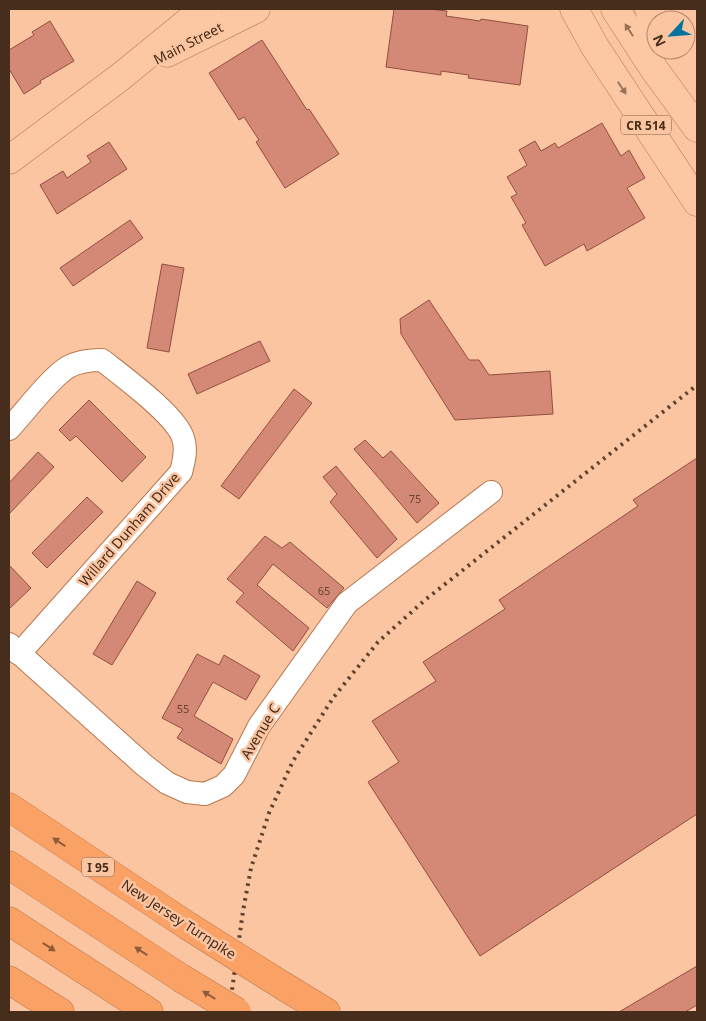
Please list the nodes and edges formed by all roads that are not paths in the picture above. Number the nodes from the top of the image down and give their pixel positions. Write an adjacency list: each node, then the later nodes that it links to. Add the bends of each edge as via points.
1 (208, 9): 8 (main road, Main Street)
2 (256, 9): 8 (main road, Main Street)
3 (557, 9): 6 (main road)
4 (574, 9): 6 (main road, CR 514)
5 (615, 9): 10 (main road, CR 514, one-way to 5)
6 (595, 48): 12 (main road, CR 514, one-way to 12)
7 (669, 60): 9 (main road)
8 (119, 78): 11 (main road, Main Street)
9 (697, 123)
10 (697, 128)
11 (9, 160)
12 (697, 202)
13 (9, 429): 15 (street, Willard Dunham Drive, via 60,373 80,362 102,360 172,419 183,438 185,456 181,472)
14 (492, 492): 15 (street, Avenue C, via 347,603 260,726 234,775 223,786 205,794 187,792 160,777)
15 (14, 649)
16 (9, 807): 23 (highway, New Jersey Turnpike / I 95, one-way to 16, bridge, via 188,926)
17 (9, 865): 22 (highway, one-way to 17, bridge)
18 (9, 921): 21 (highway, one-way to 21)
19 (9, 980): 20 (highway)
20 (60, 1012)
21 (149, 1012)
22 (237, 1012)
23 (326, 1012)

